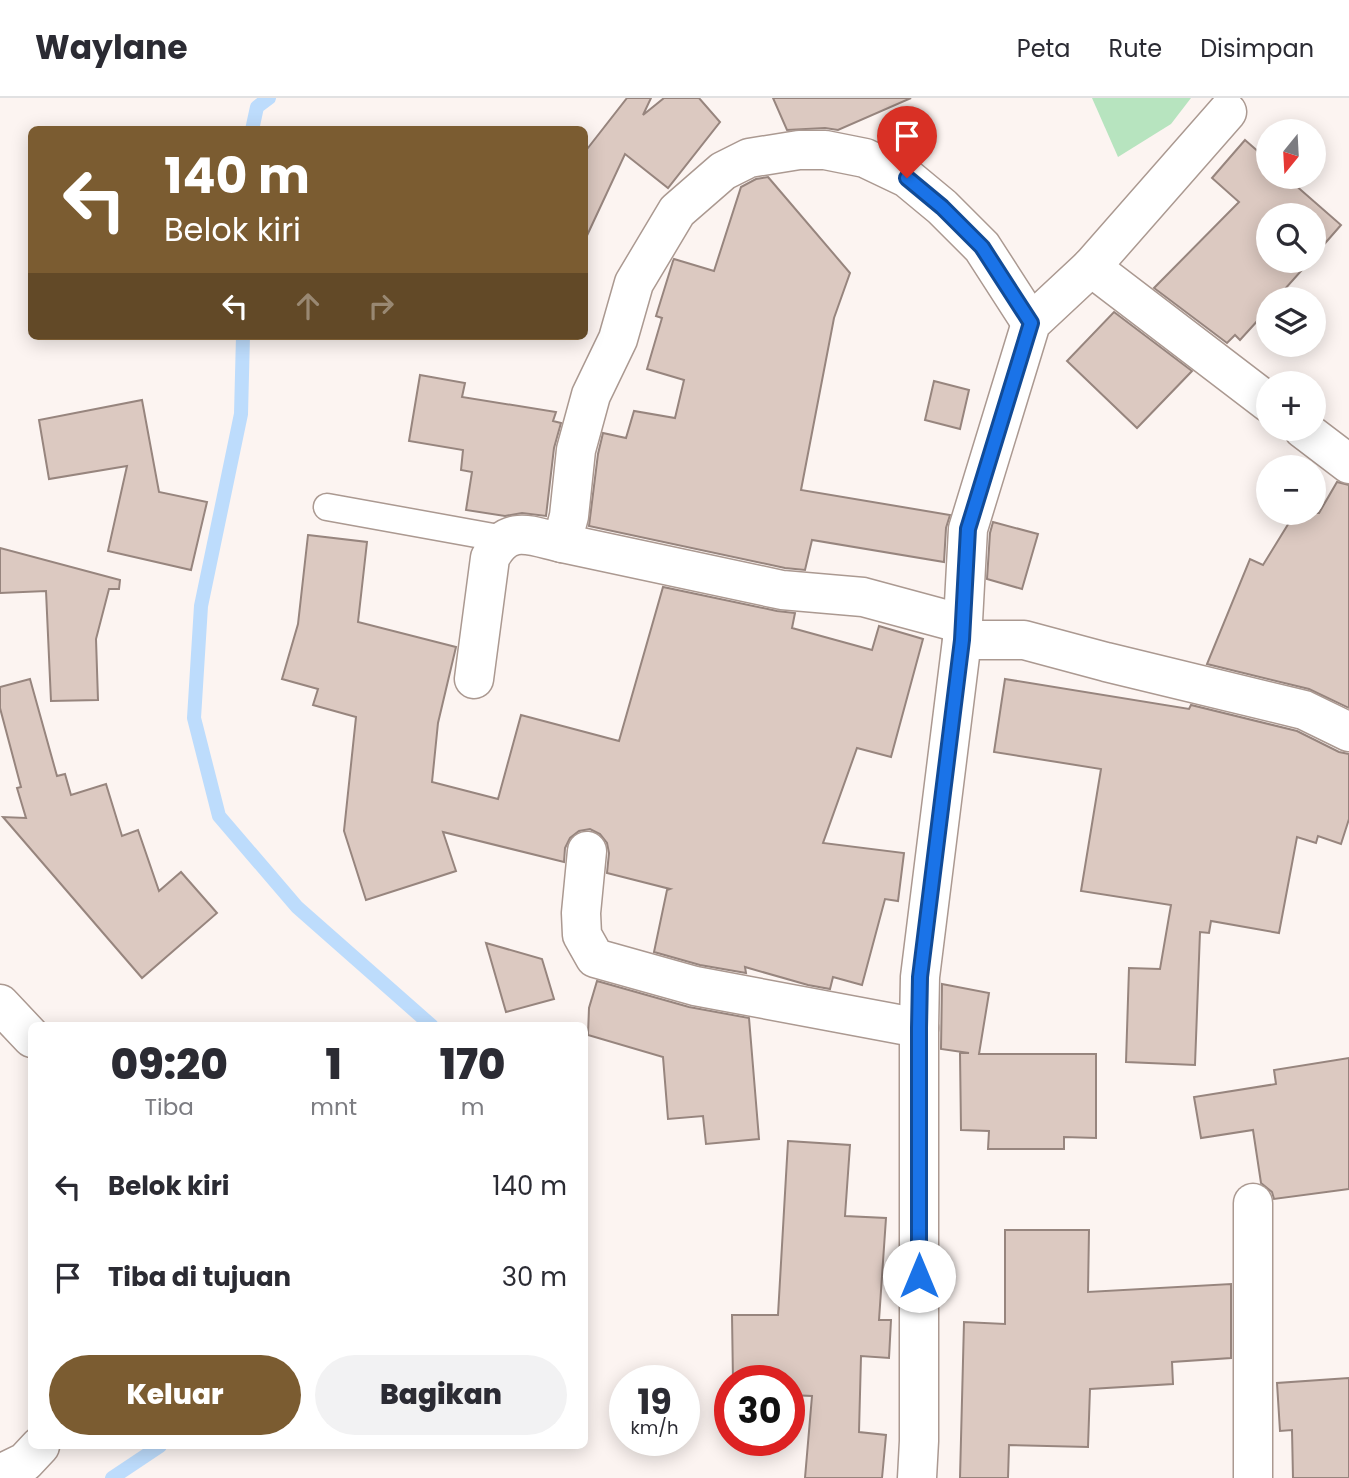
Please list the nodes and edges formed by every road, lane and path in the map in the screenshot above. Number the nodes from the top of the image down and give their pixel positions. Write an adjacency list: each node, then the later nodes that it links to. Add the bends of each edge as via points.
1 (1233, 103): 2 (street)
2 (1091, 267): 3 (street); 4 (street)
3 (1031, 323): 9 (street, via 982,247 907,178 865,158 825,150 749,158 723,171 677,211 634,283 618,339 591,395 576,450); 10 (street, via 968,529)
4 (1256, 393)
5 (1319, 441): 6 (street)
6 (1349, 464)
7 (327, 507): 8 (lane)
8 (504, 539): 9 (street, via 527,535); 11 (street, via 490,558)
9 (562, 543): 10 (street, via 782,590 863,597)
10 (963, 632): 12 (street, via 1024,640 1304,710); 15 (street, via 920,977)
11 (474, 679)
12 (1349, 732)
13 (587, 851): 15 (street, via 582,935 595,958 695,986)
14 (0, 1004): 16 (street)
15 (919, 1028): 20 (street)
16 (28, 1034)
17 (1253, 1203): 21 (street)
18 (37, 1449): 19 (street, via 25,1462)
19 (0, 1474)
20 (917, 1478)
21 (1253, 1478)

